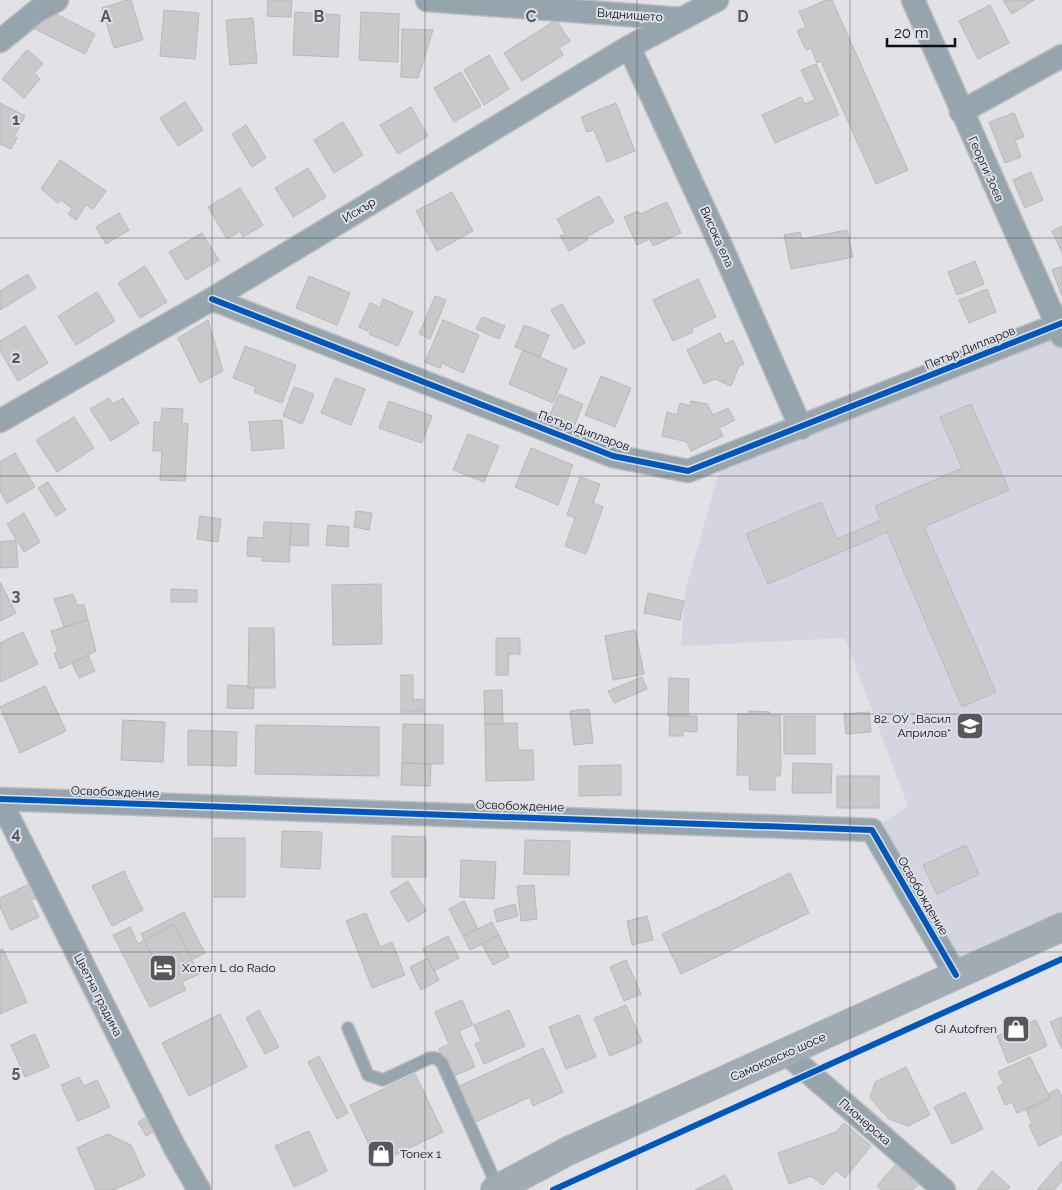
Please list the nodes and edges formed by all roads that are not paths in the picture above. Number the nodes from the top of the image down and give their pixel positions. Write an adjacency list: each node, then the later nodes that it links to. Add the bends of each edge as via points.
1 (58, 0): 6 (street, via 37,11)
2 (427, 0): 5 (street, Виднището)
3 (717, 0): 5 (street, Искър)
4 (913, 0): 9 (street, Георги Зоев)
5 (682, 19): 7 (street, Искър)
6 (0, 41)
7 (629, 47): 10 (street, Искър); 13 (street, Висока ела)
8 (1062, 56): 9 (street)
9 (961, 112): 11 (street, Георги Зоев)
10 (212, 299): 12 (street, Искър); 13 (street, Петър Дипларов, via 613,456 688,471)
11 (1060, 328): 13 (street, Петър Дипларов)
12 (0, 421)
13 (801, 428)
14 (0, 799): 16 (street, Освобождение, via 872,830); 20 (street, Цветна градина)
15 (1062, 926): 16 (main road, Самоковско шосе)
16 (956, 976): 18 (main road, Самоковско шосе)
17 (348, 1028): 19 (lane, via 368,1075 373,1079 383,1080 430,1058 442,1063)
18 (786, 1053): 19 (main road, Самоковско шосе, via 568,1151); 21 (street, Пионерска)
19 (498, 1189)
20 (199, 1190)
21 (944, 1190)

